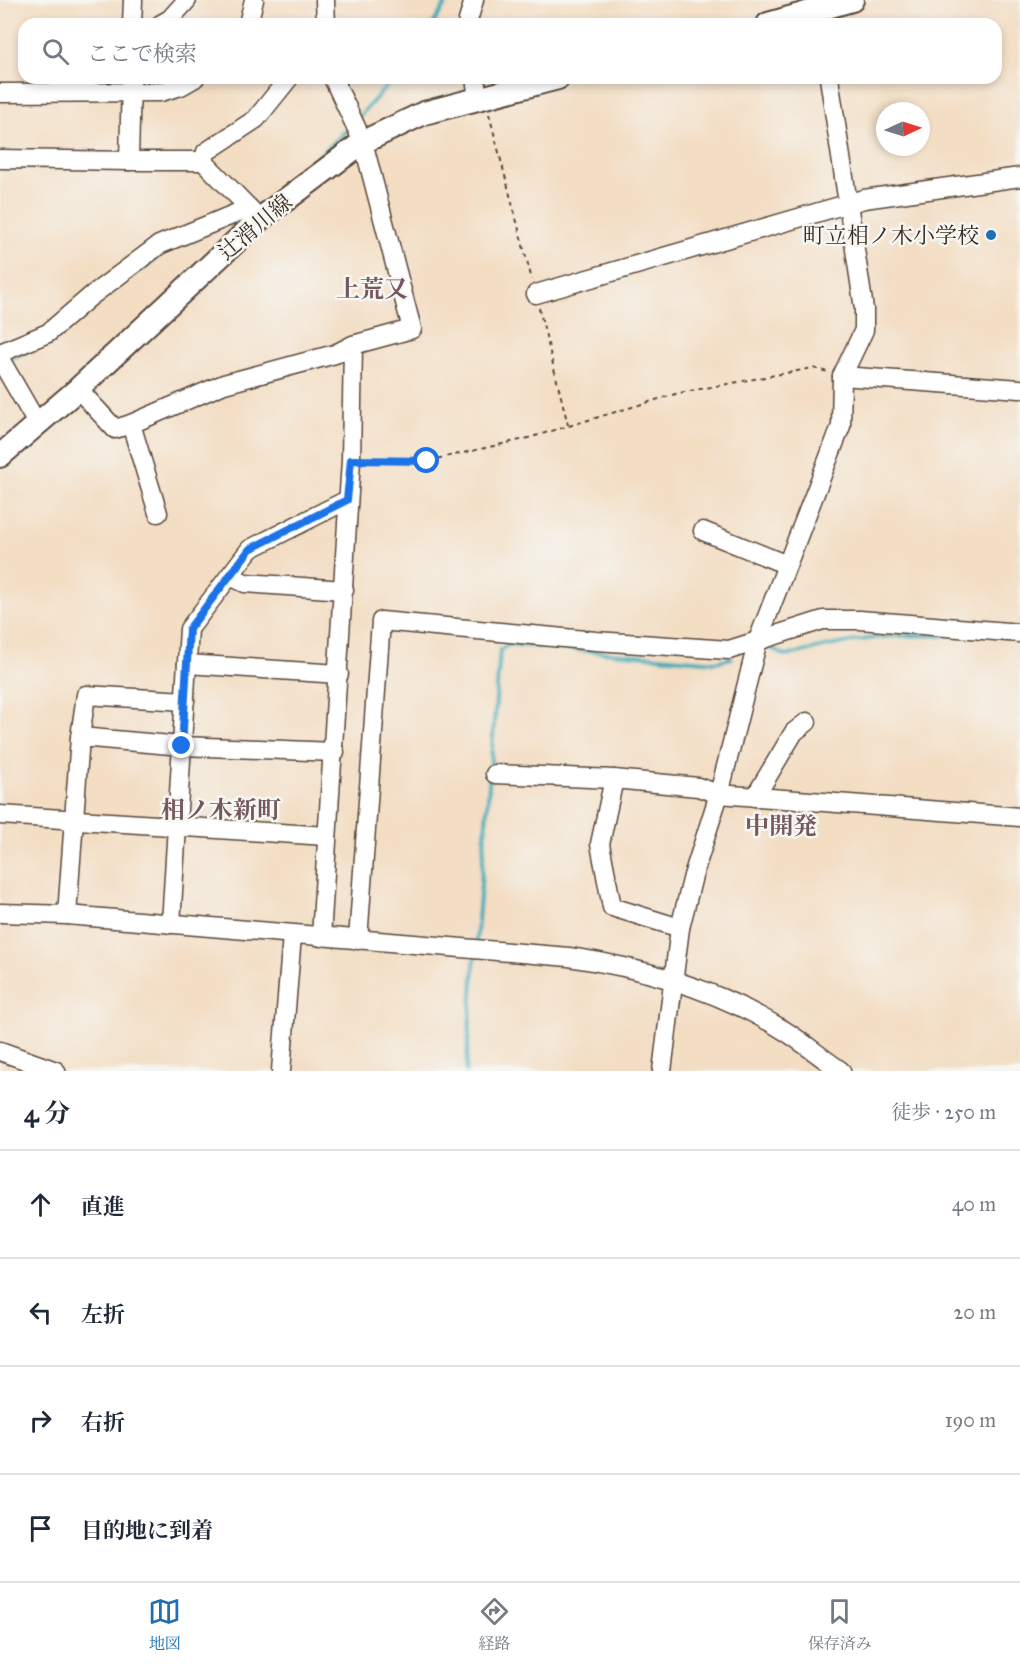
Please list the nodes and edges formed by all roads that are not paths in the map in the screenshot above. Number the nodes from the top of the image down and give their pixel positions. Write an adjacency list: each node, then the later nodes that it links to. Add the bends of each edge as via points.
1 (133, 0): 8 (street)
2 (186, 0): 9 (street)
3 (254, 0): 10 (street)
4 (325, 0): 11 (street)
5 (474, 0): 12 (street)
6 (852, 0): 7 (main road)
7 (819, 12): 13 (main road)
8 (132, 18)
9 (171, 18)
10 (250, 18)
11 (326, 18)
12 (469, 18)
13 (794, 18)
14 (184, 84): 19 (street, via 161,92)
15 (284, 84): 25 (street, via 256,119 206,153)
16 (336, 84): 22 (street)
17 (509, 84): 20 (main road, 辻滑川線)
18 (830, 84): 27 (street)
19 (131, 86): 21 (street); 24 (street)
20 (477, 88): 22 (main road, 辻滑川線)
21 (0, 93)
22 (363, 141): 28 (main road, 辻滑川線); 30 (street, via 412,329)
23 (0, 159): 24 (street)
24 (129, 161): 25 (street)
25 (204, 161): 28 (street)
26 (1020, 177): 27 (street)
27 (848, 204): 29 (street); 33 (street, via 864,330)
28 (255, 213): 31 (street, via 159,245 48,333); 34 (main road, 辻滑川線)
29 (536, 294)
30 (353, 345): 36 (street, via 335,354 224,384); 39 (street)
31 (0, 354)
32 (0, 359): 37 (street)
33 (842, 376): 35 (street); 42 (street, via 841,426)
34 (78, 389): 36 (street, via 115,429); 37 (main road, 辻滑川線)
35 (1020, 389)
36 (131, 424): 40 (street)
37 (38, 425): 38 (main road, 辻滑川線)
38 (0, 456)
39 (347, 500): 43 (street, via 250,549); 44 (street)
40 (158, 513)
41 (703, 531): 42 (street)
42 (787, 565): 46 (street)
43 (230, 576): 44 (street, via 245,584); 47 (street, via 189,629)
44 (344, 590): 48 (street)
45 (1020, 633): 46 (street, via 823,620)
46 (758, 640): 56 (street); 69 (street, via 729,650 381,621)
47 (187, 664): 48 (street); 49 (street)
48 (339, 675): 53 (street)
49 (184, 700): 51 (street, via 86,695); 52 (street)
50 (807, 722): 57 (street, via 794,732)
51 (80, 737): 52 (street); 60 (street)
52 (182, 746): 53 (street); 61 (street)
53 (334, 752): 62 (street)
54 (495, 774): 55 (street)
55 (614, 779): 56 (street, via 698,787); 66 (street, via 600,844 612,907)
56 (719, 794): 57 (street); 66 (street)
57 (755, 797): 59 (street)
58 (0, 815): 60 (street)
59 (1020, 817)
60 (75, 818): 61 (street); 64 (street)
61 (177, 825): 62 (street); 65 (street)
62 (327, 836): 68 (street)
63 (0, 913): 64 (street)
64 (67, 915): 65 (street)
65 (171, 924): 67 (street)
66 (680, 928): 70 (street)
67 (292, 935): 68 (street); 73 (street)
68 (321, 937): 69 (street)
69 (358, 940): 70 (street, via 569,957 618,964)
70 (673, 979): 74 (street); 75 (street, via 785,1031)
71 (0, 1051): 72 (street)
72 (56, 1071)
73 (281, 1071)
74 (662, 1071)
75 (841, 1071)

